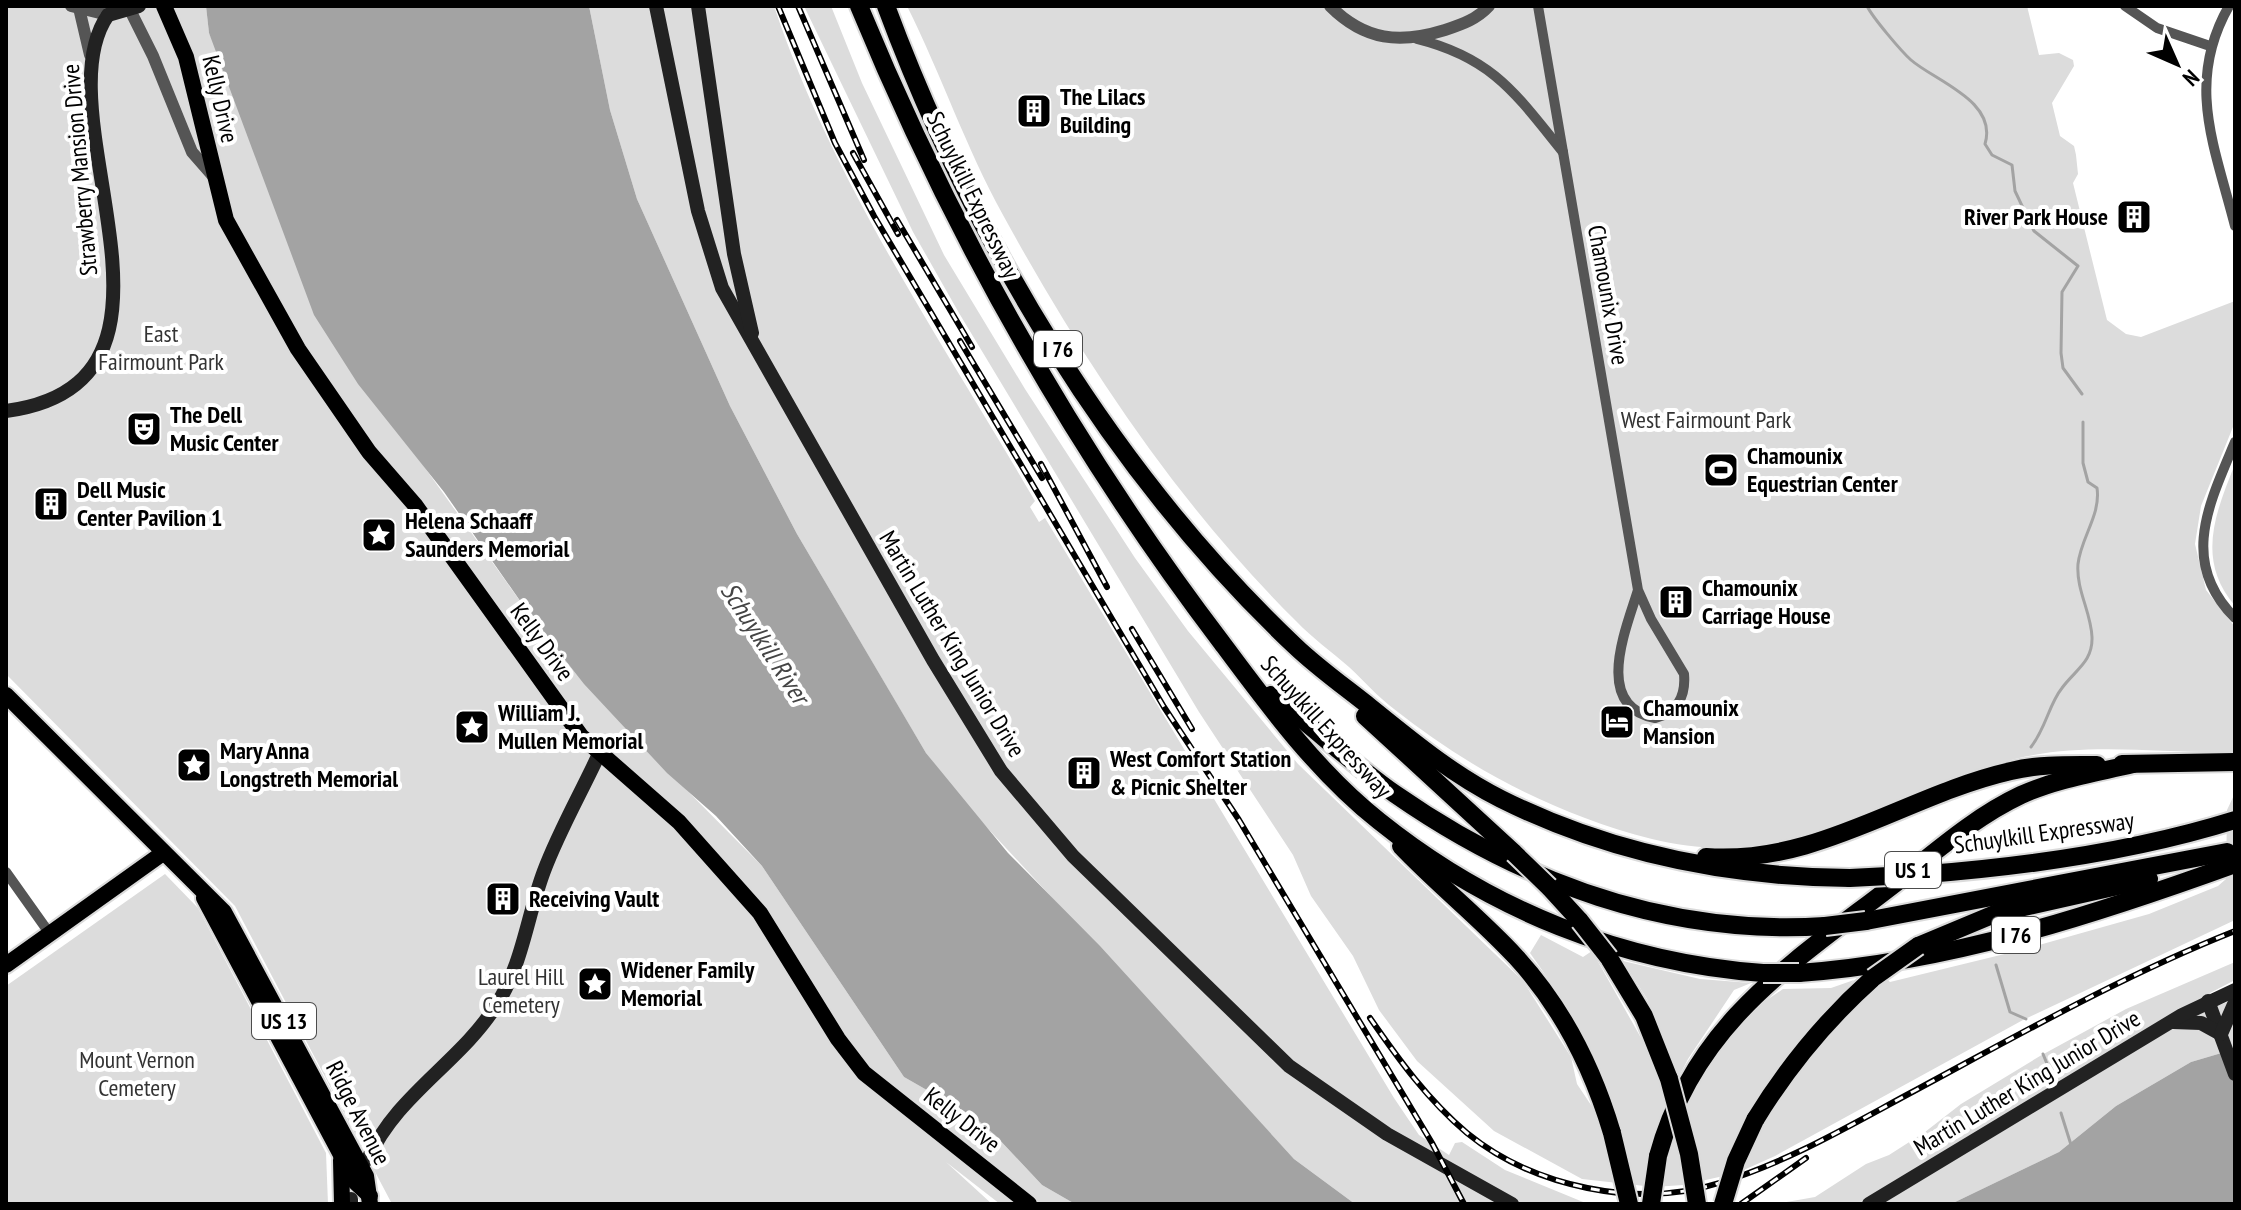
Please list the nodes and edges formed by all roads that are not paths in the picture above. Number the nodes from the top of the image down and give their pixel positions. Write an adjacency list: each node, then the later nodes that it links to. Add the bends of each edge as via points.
1 (128, 6): 19 (street, via 192,152)
2 (139, 6): 14 (main road, bridge)
3 (164, 6): 19 (main road, Kelly Drive, via 186,57)
4 (656, 6): 22 (main road, Martin Luther King Junior Drive)
5 (698, 6): 21 (main road)
6 (859, 6): 29 (highway, Schuylkill Expressway / I 76, via 956,219 1038,372 1128,515)
7 (886, 6): 28 (highway, Schuylkill Expressway / I 76, via 908,66 968,192 1064,359 1166,502)
8 (1330, 6): 15 (street, via 1368,32)
9 (1489, 6): 15 (street, via 1471,21)
10 (1538, 6): 18 (street, Chamounix Drive)
11 (2125, 6): 16 (street, via 2157,28)
12 (2229, 6): 16 (street)
13 (75, 7): 14 (street); 17 (street)
14 (108, 15): 17 (main road, Strawberry Mansion Drive, via 95,34)
15 (1417, 39): 18 (street, via 1481,63 1513,92)
16 (2210, 46): 20 (street, via 2206,110)
17 (90, 55): 24 (main road, Strawberry Mansion Drive, via 91,99 113,241 106,332 77,384 45,402)
18 (1563, 153): 26 (street, Chamounix Drive)
19 (213, 176): 31 (main road, Kelly Drive, via 226,220 298,349 369,452 415,505 573,726)
20 (2235, 226)
21 (734, 254): 22 (main road, via 729,267); 23 (main road)
22 (716, 274): 23 (main road, Martin Luther King Junior Drive)
23 (757, 353): 54 (main road, Martin Luther King Junior Drive, via 978,739 1044,825 1289,1066 1387,1134)
24 (6, 411)
25 (2235, 442): 27 (street, via 2207,512 2203,553 2214,592)
26 (1638, 590): 26 (street, Chamounix Drive, via 1620,647 1619,683 1632,707 1655,718 1680,701 1684,674)
27 (2235, 618)
28 (1298, 649): 36 (highway, Schuylkill Expressway / I 76, via 1468,781 1556,824); 57 (highway, bridge, via 1549,887 1609,958 1644,1016 1669,1079)
29 (1249, 679): 34 (highway, Schuylkill Expressway / I 76); 38 (highway, bridge, via 1418,809 1468,840 1551,881 1620,905 1694,921 1825,926)
30 (6, 695): 37 (main road, Ridge Avenue / US 13)
31 (599, 754): 50 (main road, via 545,870 510,980 474,1034 398,1101); 53 (main road, Kelly Drive, via 679,822 754,905 864,1073)
32 (2235, 762): 33 (highway, US 1)
33 (2133, 764): 36 (highway, via 2012,771 1848,834 1767,854 1717,858); 56 (highway, US 1, bridge, via 2061,780 2004,803 1775,977 1702,1055 1676,1103 1658,1156)
34 (1378, 821): 38 (highway, Schuylkill Expressway / I 76, bridge, via 1469,884 1544,922 1661,959 1763,973 1799,973 1967,948 2057,924); 55 (highway, bridge, via 1516,957 1546,994 1587,1066 1612,1133)
35 (2231, 821): 36 (highway, Schuylkill Expressway / I 76, bridge, via 2076,856 1850,878 1736,872)
36 (1627, 849)
37 (163, 853): 40 (main road, Ridge Avenue / US 13); 41 (main road)
38 (2231, 858): 58 (highway, bridge, via 1997,913 1918,946 1873,978 1809,1042 1755,1120)
39 (6, 872): 41 (street)
40 (201, 891): 49 (main road, Ridge Avenue / US 13); 51 (main road, Ridge Avenue / US 13, via 233,927 366,1176)
41 (50, 934): 42 (main road)
42 (6, 965)
43 (2235, 990): 44 (main road, Martin Luther King Junior Drive)
44 (2208, 1001): 46 (main road, Martin Luther King Junior Drive); 47 (main road)
45 (2235, 1002): 47 (main road)
46 (2168, 1023): 47 (main road, via 2195,1022); 59 (main road, Martin Luther King Junior Drive)
47 (2222, 1037): 48 (main road)
48 (2235, 1074)
49 (341, 1154): 51 (main road, Ridge Avenue); 52 (main road, US 13)
50 (366, 1155)
51 (372, 1201)
52 (348, 1202)
53 (1029, 1204)
54 (1512, 1204)
55 (1629, 1204)
56 (1651, 1204)
57 (1697, 1204)
58 (1723, 1204)
59 (1869, 1204)

